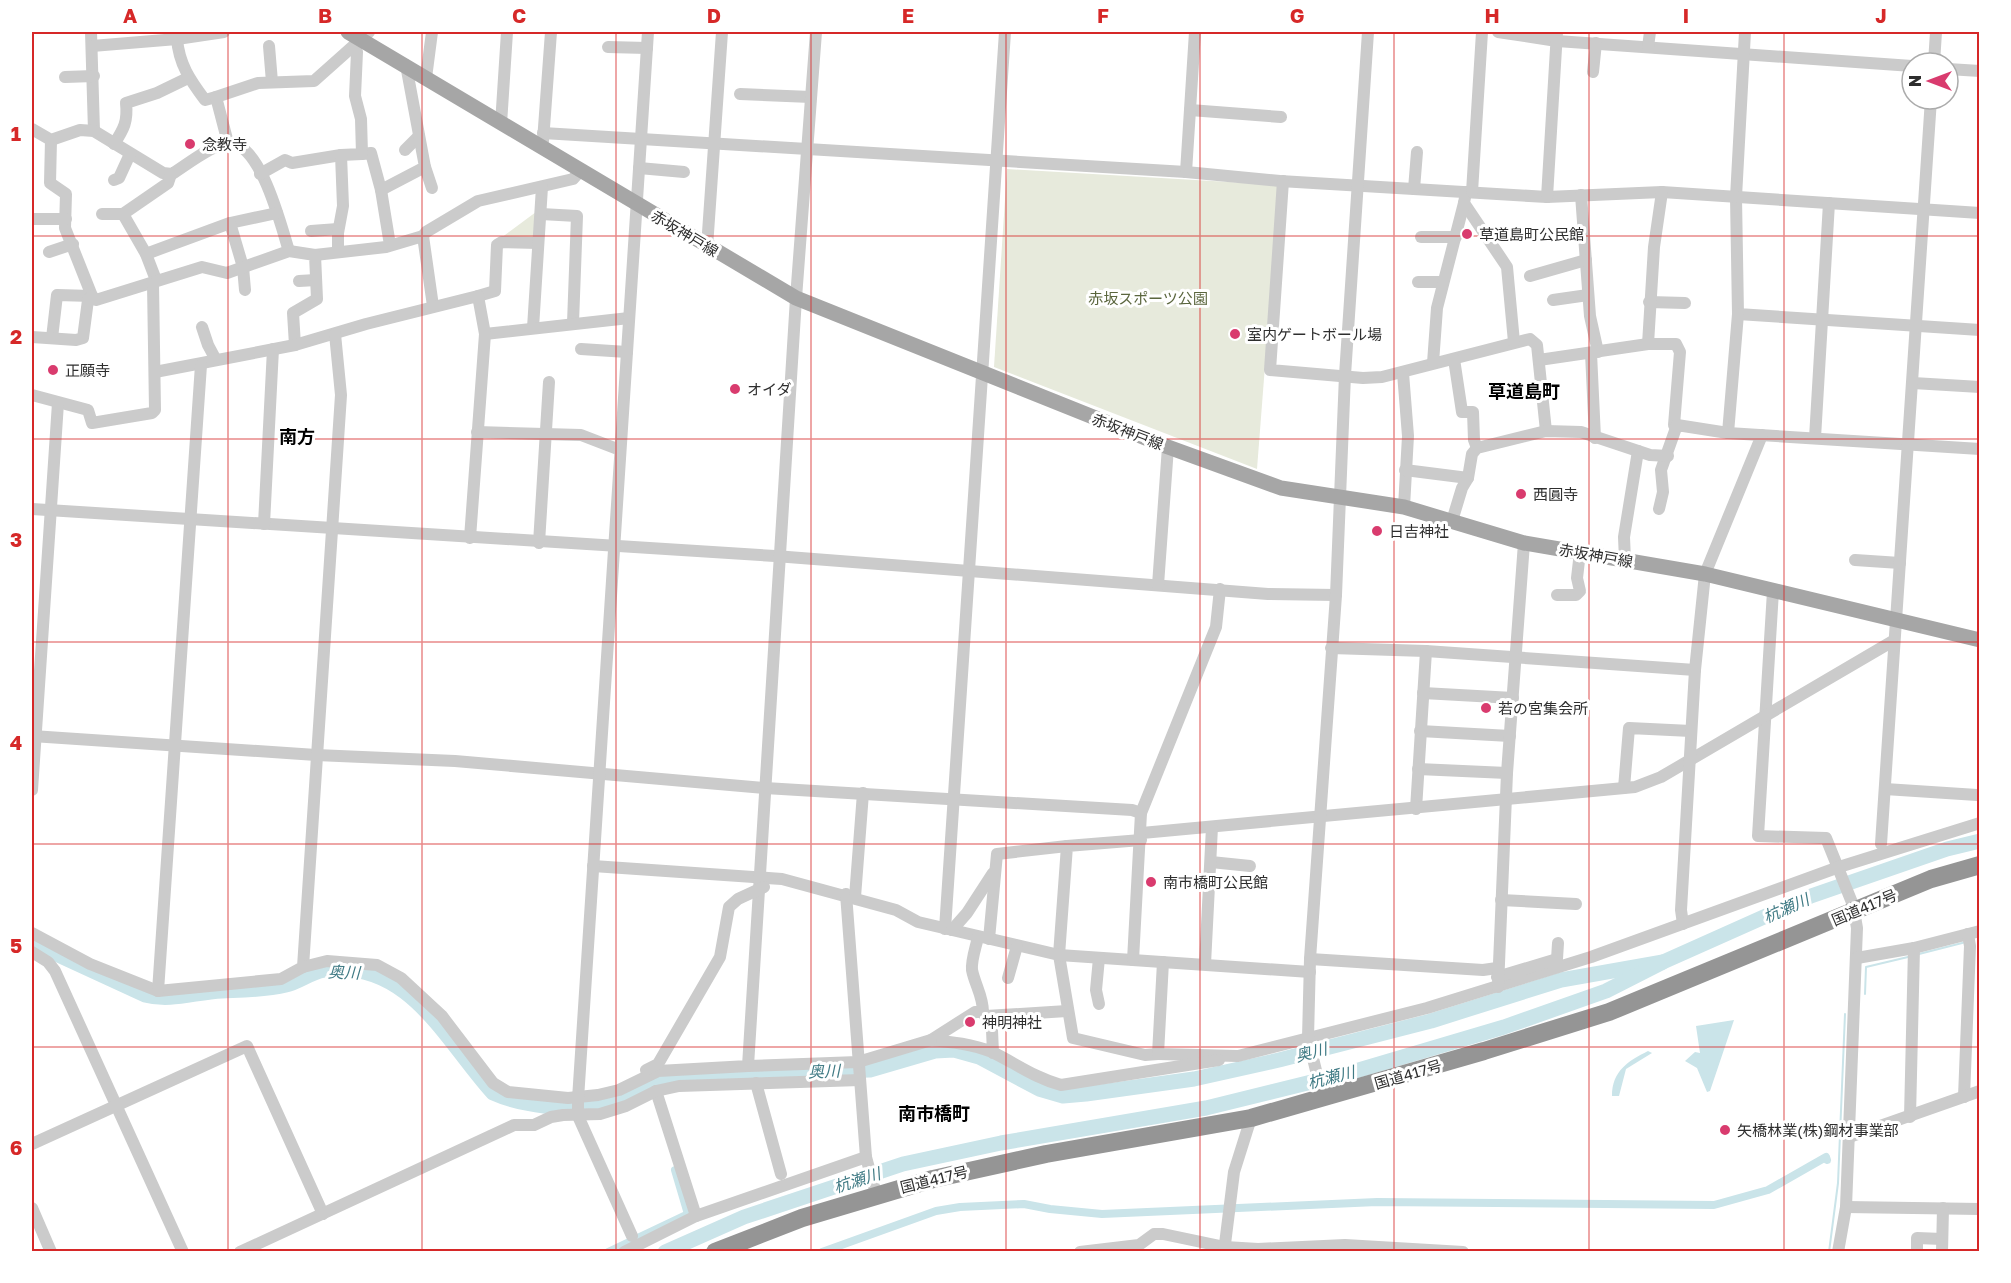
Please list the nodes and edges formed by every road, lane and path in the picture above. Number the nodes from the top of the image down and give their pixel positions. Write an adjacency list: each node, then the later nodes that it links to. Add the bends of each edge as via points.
1 (91, 32): 21 (street)
2 (224, 32): 19 (street)
3 (432, 32): 36 (street)
4 (507, 32): 44 (street)
5 (551, 32): 50 (street)
6 (648, 32): 25 (street)
7 (722, 32): 52 (street)
8 (816, 32): 40 (street)
9 (1005, 32): 60 (street)
10 (1195, 32): 41 (street)
11 (1368, 32): 70 (street)
12 (1482, 32): 77 (street)
13 (1498, 32): 18 (street)
14 (1650, 32): 24 (street)
15 (1745, 32): 27 (street)
16 (1936, 32): 26 (street)
17 (359, 36): 28 (main road, 赤坂神戸線); 37 (street, via 314,81); 59 (street, via 355,96 361,119)
18 (1557, 36): 20 (street); 78 (street)
19 (177, 39): 21 (street); 35 (street)
20 (1596, 43): 24 (street); 32 (street)
21 (92, 46): 33 (street)
22 (269, 46): 37 (street)
23 (608, 47): 25 (street)
24 (1648, 47): 27 (street)
25 (647, 48): 48 (street)
26 (1935, 51)
27 (1744, 53): 29 (street); 79 (street)
28 (406, 65): 36 (main road, 赤坂神戸線); 47 (street)
29 (1900, 65)
30 (1960, 70): 31 (street)
31 (1980, 71)
32 (1593, 72)
33 (94, 76): 34 (street); 46 (street)
34 (65, 77)
35 (188, 78): 39 (street, via 206,100); 53 (street, via 126,103 125,129)
36 (426, 78): 44 (main road, 赤坂神戸線)
37 (272, 82): 39 (street)
38 (740, 94): 40 (street)
39 (216, 97): 51 (street)
40 (811, 97): 55 (street)
41 (1190, 110): 43 (street); 65 (street)
42 (1931, 111): 82 (street)
43 (1281, 117)
44 (501, 124): 50 (main road, 赤坂神戸線)
45 (32, 129): 49 (street)
46 (94, 130): 49 (street, via 80,130); 53 (street)
47 (419, 136): 54 (street); 61 (street)
48 (641, 138): 50 (street); 52 (street); 62 (street)
49 (51, 140): 89 (street, via 48,174 50,183 66,194)
50 (543, 140): 63 (main road, 赤坂神戸線)
51 (228, 143): 66 (street); 67 (street, via 247,150)
52 (715, 143): 55 (street); 99 (street)
53 (114, 144): 57 (street)
54 (405, 150)
55 (808, 150): 60 (street); 117 (street)
56 (1417, 152): 73 (street)
57 (130, 154): 66 (street); 68 (street, via 119,178)
58 (341, 154): 59 (street); 67 (street, via 292,163 285,160); 91 (street, via 343,206)
59 (362, 154): 74 (street, via 371,153)
60 (998, 162): 65 (street); 148 (street)
61 (425, 167): 72 (street); 74 (street)
62 (639, 168): 64 (street); 81 (street)
63 (580, 171): 71 (street, via 573,179); 81 (main road, 赤坂神戸線)
64 (684, 172)
65 (1186, 172): 69 (street)
66 (171, 174): 86 (street, via 168,183)
67 (261, 174): 83 (street)
68 (114, 180)
69 (1283, 181): 70 (street); 149 (street, via 1270,370)
70 (1358, 186): 73 (street); 149 (street)
71 (542, 187): 87 (street); 93 (street, via 478,201)
72 (432, 188)
73 (1414, 189): 77 (street)
74 (381, 190): 98 (street)
75 (1662, 192): 76 (street); 79 (street); 119 (street)
76 (1581, 195): 78 (street); 105 (street)
77 (1467, 196): 78 (street); 95 (street); 134 (street, via 1507,267)
78 (1547, 197)
79 (1736, 197): 80 (street); 122 (street)
80 (1830, 203): 82 (street); 124 (street)
81 (638, 205): 99 (main road, 赤坂神戸線); 123 (street)
82 (1924, 210): 84 (street); 126 (street)
83 (277, 213): 90 (street); 100 (street)
84 (1980, 213)
85 (102, 214): 86 (street)
86 (123, 214): 103 (street)
87 (541, 214): 96 (street); 125 (street, via 577,216)
88 (32, 219): 89 (street)
89 (66, 219): 97 (street, via 67,236)
90 (230, 223): 103 (street); 106 (street)
91 (338, 229): 92 (street); 102 (street)
92 (311, 231)
93 (423, 236): 98 (street); 121 (street)
94 (1420, 237): 95 (street)
95 (1456, 237): 112 (street)
96 (538, 243): 116 (street, via 497,245 495,291); 128 (street)
97 (73, 244): 101 (street); 115 (street)
98 (390, 245): 102 (street)
99 (707, 247): 117 (main road, 赤坂神戸線)
100 (289, 251): 104 (street); 106 (street)
101 (49, 252)
102 (338, 252): 104 (street)
103 (146, 254): 110 (street)
104 (315, 255): 108 (street)
105 (1586, 260): 107 (street); 114 (street)
106 (243, 267): 110 (street, via 227,273 202,267); 113 (street)
107 (1530, 276)
108 (316, 280): 109 (street); 136 (street, via 317,299 293,313)
109 (299, 281)
110 (155, 282): 115 (street, via 96,300); 146 (street)
111 (1418, 282): 112 (street)
112 (1442, 282): 144 (street)
113 (245, 290)
114 (1588, 295): 118 (street); 140 (street)
115 (92, 296): 133 (street, via 88,300 83,338); 133 (street, via 57,295)
116 (478, 296): 121 (street); 131 (street)
117 (796, 298): 148 (main road, 赤坂神戸線); 186 (street)
118 (1553, 300)
119 (1649, 302): 120 (street); 135 (street)
120 (1684, 303)
121 (433, 306): 130 (street)
122 (1737, 314): 124 (street); 159 (street)
123 (629, 318): 125 (street); 139 (street)
124 (1822, 319): 126 (street); 162 (street)
125 (573, 322): 128 (street)
126 (1917, 326): 129 (street); 151 (street)
127 (202, 327): 142 (street)
128 (533, 328): 131 (street)
129 (1980, 330)
130 (335, 334): 136 (street); 180 (street, via 341,395)
131 (485, 334): 157 (street)
132 (32, 337): 133 (street)
133 (52, 338)
134 (1514, 342): 141 (street); 143 (street, via 1530,339 1537,345)
135 (1648, 344): 140 (street); 155 (street, via 1676,344 1680,352)
136 (295, 345): 137 (street)
137 (273, 349): 142 (street); 179 (street)
138 (581, 349): 139 (street)
139 (627, 352): 167 (street)
140 (1595, 352): 143 (street); 161 (street)
141 (1454, 358): 144 (street); 165 (street, via 1462,412 1473,412)
142 (216, 360): 145 (street)
143 (1539, 360): 156 (street)
144 (1432, 363): 147 (street)
145 (201, 365): 146 (street); 177 (street)
146 (155, 372): 154 (street, via 152,413 92,423 88,410)
147 (1403, 373): 149 (street, via 1363,378); 170 (street, via 1408,436)
148 (984, 375): 164 (main road, 赤坂神戸線); 190 (street)
149 (1345, 375): 172 (street)
150 (549, 382): 158 (street)
151 (1913, 382): 152 (street); 163 (street)
152 (1980, 387)
153 (32, 395): 154 (street)
154 (58, 403): 176 (street)
155 (1677, 425): 159 (street); 169 (street)
156 (1546, 431): 161 (street, via 1581,432); 165 (street)
157 (477, 432): 158 (street); 181 (street)
158 (546, 433): 167 (street, via 581,435); 182 (street)
159 (1728, 433): 160 (street)
160 (1762, 435): 162 (street); 191 (street)
161 (1595, 438): 168 (street)
162 (1815, 438): 163 (street)
163 (1908, 443): 166 (street); 189 (street)
164 (1168, 447): 172 (main road, 赤坂神戸線, via 1281,488); 192 (street)
165 (1477, 448): 171 (street, via 1472,454)
166 (1980, 449)
167 (620, 450): 184 (street)
168 (1638, 451): 169 (street); 187 (street, via 1624,537)
169 (1668, 456): 175 (street, via 1661,470 1663,492)
170 (1405, 471): 171 (street); 173 (street)
171 (1468, 478): 178 (street)
172 (1339, 498): 173 (main road, 赤坂神戸線); 195 (street)
173 (1404, 507): 178 (main road, 赤坂神戸線)
174 (32, 509): 176 (street)
175 (1659, 509)
176 (51, 510): 177 (street); 210 (street)
177 (191, 520): 179 (street); 211 (street)
178 (1452, 520): 183 (main road, 赤坂神戸線)
179 (264, 524): 180 (street)
180 (331, 529): 181 (street); 212 (street)
181 (470, 538): 182 (street)
182 (539, 543): 184 (street)
183 (1524, 543): 185 (main road, 赤坂神戸線); 202 (street)
184 (615, 547): 186 (street); 216 (street)
185 (1580, 552): 187 (main road, 赤坂神戸線); 196 (street, via 1576,578 1580,591 1576,595)
186 (781, 558): 190 (street); 217 (street)
187 (1625, 560): 191 (main road, 赤坂神戸線)
188 (1855, 560): 189 (street)
189 (1900, 563): 197 (street)
190 (970, 572): 192 (street); 223 (street)
191 (1705, 574): 194 (main road, 赤坂神戸線); 203 (street)
192 (1158, 585): 193 (street)
193 (1220, 589): 195 (street); 226 (street, via 1216,627)
194 (1773, 591): 197 (main road, 赤坂神戸線); 206 (street)
195 (1335, 595): 200 (street)
196 (1557, 595)
197 (1896, 620): 198 (main road, 赤坂神戸線); 199 (street)
198 (1980, 640)
199 (1893, 642): 206 (street); 219 (street)
200 (1331, 648): 201 (street); 227 (street)
201 (1426, 651): 202 (street); 204 (street)
202 (1515, 657): 203 (street); 205 (street)
203 (1695, 670): 208 (street)
204 (1424, 693): 205 (street); 207 (street)
205 (1513, 698): 209 (street)
206 (1765, 716): 213 (street); 237 (street, via 1758,836 1826,838)
207 (1420, 731): 209 (street); 214 (street)
208 (1691, 731): 213 (street); 218 (street, via 1629,728)
209 (1510, 736): 215 (street)
210 (33, 737): 211 (street); 220 (street)
211 (176, 746): 212 (street); 266 (street)
212 (316, 755): 216 (street, via 455,761); 262 (street)
213 (1689, 760): 218 (street, via 1661,777); 246 (street)
214 (1418, 769): 215 (street); 225 (street)
215 (1507, 773): 224 (street)
216 (600, 774): 217 (street); 235 (street)
217 (765, 788): 221 (street); 239 (street)
218 (1624, 788): 224 (street)
219 (1884, 789): 222 (street); 231 (street)
220 (32, 790)
221 (863, 794): 223 (street); 242 (street)
222 (1977, 795)
223 (955, 799): 226 (street); 247 (street)
224 (1507, 800): 225 (street); 243 (street)
225 (1416, 809): 227 (street)
226 (1141, 813): 230 (street)
227 (1320, 817): 229 (street); 258 (street)
228 (1980, 823): 237 (street)
229 (1212, 827): 230 (street); 233 (street)
230 (1141, 836): 232 (street); 259 (street)
231 (1881, 844)
232 (1067, 846): 238 (street, via 997,854); 255 (street)
233 (1211, 862): 236 (street); 261 (street)
234 (1980, 865): 245 (highway, 国道417号)
235 (593, 866): 239 (street); 284 (street)
236 (1250, 866)
237 (1839, 868): 245 (street); 246 (street)
238 (996, 870): 247 (street, via 967,913); 250 (street)
239 (759, 876): 240 (street); 241 (street)
240 (782, 879): 241 (street); 242 (street)
241 (759, 890): 276 (street); 277 (street, via 729,907 720,957 658,1064 645,1070)
242 (851, 896): 247 (street); 275 (street)
243 (1501, 900): 244 (street); 264 (street)
244 (1576, 904)
245 (1853, 909): 257 (street); 282 (highway, 国道417号, via 1609,1012)
246 (1683, 924): 264 (street)
247 (948, 930): 250 (street)
248 (32, 933): 266 (street, via 90,964)
249 (1971, 936): 254 (street); 283 (street)
250 (983, 938): 252 (street); 269 (street, via 972,967)
251 (1558, 943): 264 (street, via 1557,959)
252 (1017, 946): 255 (street); 265 (street)
253 (32, 952): 285 (street, via 54,971)
254 (1914, 952): 257 (street); 287 (street)
255 (1059, 955): 256 (street); 268 (street)
256 (1099, 958): 259 (street); 267 (street)
257 (1857, 958): 289 (street)
258 (1310, 959): 263 (street); 264 (street, via 1483,970)
259 (1133, 960): 260 (street)
260 (1163, 962): 261 (street); 273 (street)
261 (1205, 964): 263 (street)
262 (303, 967): 266 (street, via 281,979); 284 (street, via 327,961 377,965 401,978 442,1016 494,1083 508,1092)
263 (1310, 972): 271 (street)
264 (1497, 977): 271 (street, via 1353,1029)
265 (1008, 978)
266 (158, 991)
267 (1099, 1004)
268 (1067, 1011): 269 (street); 273 (street, via 1073,1038 1145,1055)
269 (985, 1014): 270 (street, via 975,1012); 272 (street, via 992,1030)
270 (931, 1040): 272 (street, via 958,1042); 275 (street)
271 (1311, 1052): 274 (street); 282 (street)
272 (993, 1053): 274 (street, via 1044,1081 1061,1085)
273 (1158, 1054): 274 (street)
274 (1238, 1056)
275 (858, 1063): 276 (street); 278 (street)
276 (747, 1066): 277 (street, via 658,1071)
277 (644, 1076): 284 (street, via 619,1089)
278 (860, 1080): 279 (street); 291 (street)
279 (756, 1083): 280 (street, via 679,1086); 292 (street)
280 (656, 1091): 286 (street, via 626,1107); 299 (street)
281 (1980, 1091): 283 (street)
282 (1322, 1095): 288 (highway, 国道417号)
283 (1965, 1097): 287 (street)
284 (578, 1098): 286 (street)
285 (117, 1106): 290 (street); 298 (street, via 247,1046); 304 (street)
286 (578, 1116): 298 (street, via 562,1115 534,1125 514,1125); 300 (street)
287 (1910, 1117): 289 (street)
288 (1251, 1118): 293 (highway, 国道417号, via 1046,1154); 302 (street, via 1234,1172)
289 (1849, 1137): 294 (street)
290 (32, 1144)
291 (866, 1159): 293 (street); 299 (street)
292 (781, 1174)
293 (875, 1192): 307 (highway, 国道417号)
294 (1846, 1207): 296 (street); 310 (street)
295 (32, 1208): 303 (street)
296 (1943, 1208): 297 (street); 301 (street)
297 (1980, 1209)
298 (323, 1214): 305 (street)
299 (696, 1216): 306 (street)
300 (632, 1236)
301 (1942, 1245): 311 (street, via 1917,1238)
302 (1224, 1249): 308 (street, via 1154,1234 1139,1245); 309 (street, via 1345,1245)
303 (51, 1251)
304 (183, 1251)
305 (240, 1251)
306 (624, 1251)
307 (715, 1251)
308 (1080, 1251)
309 (1463, 1251)
310 (1838, 1251)
311 (1917, 1251)

